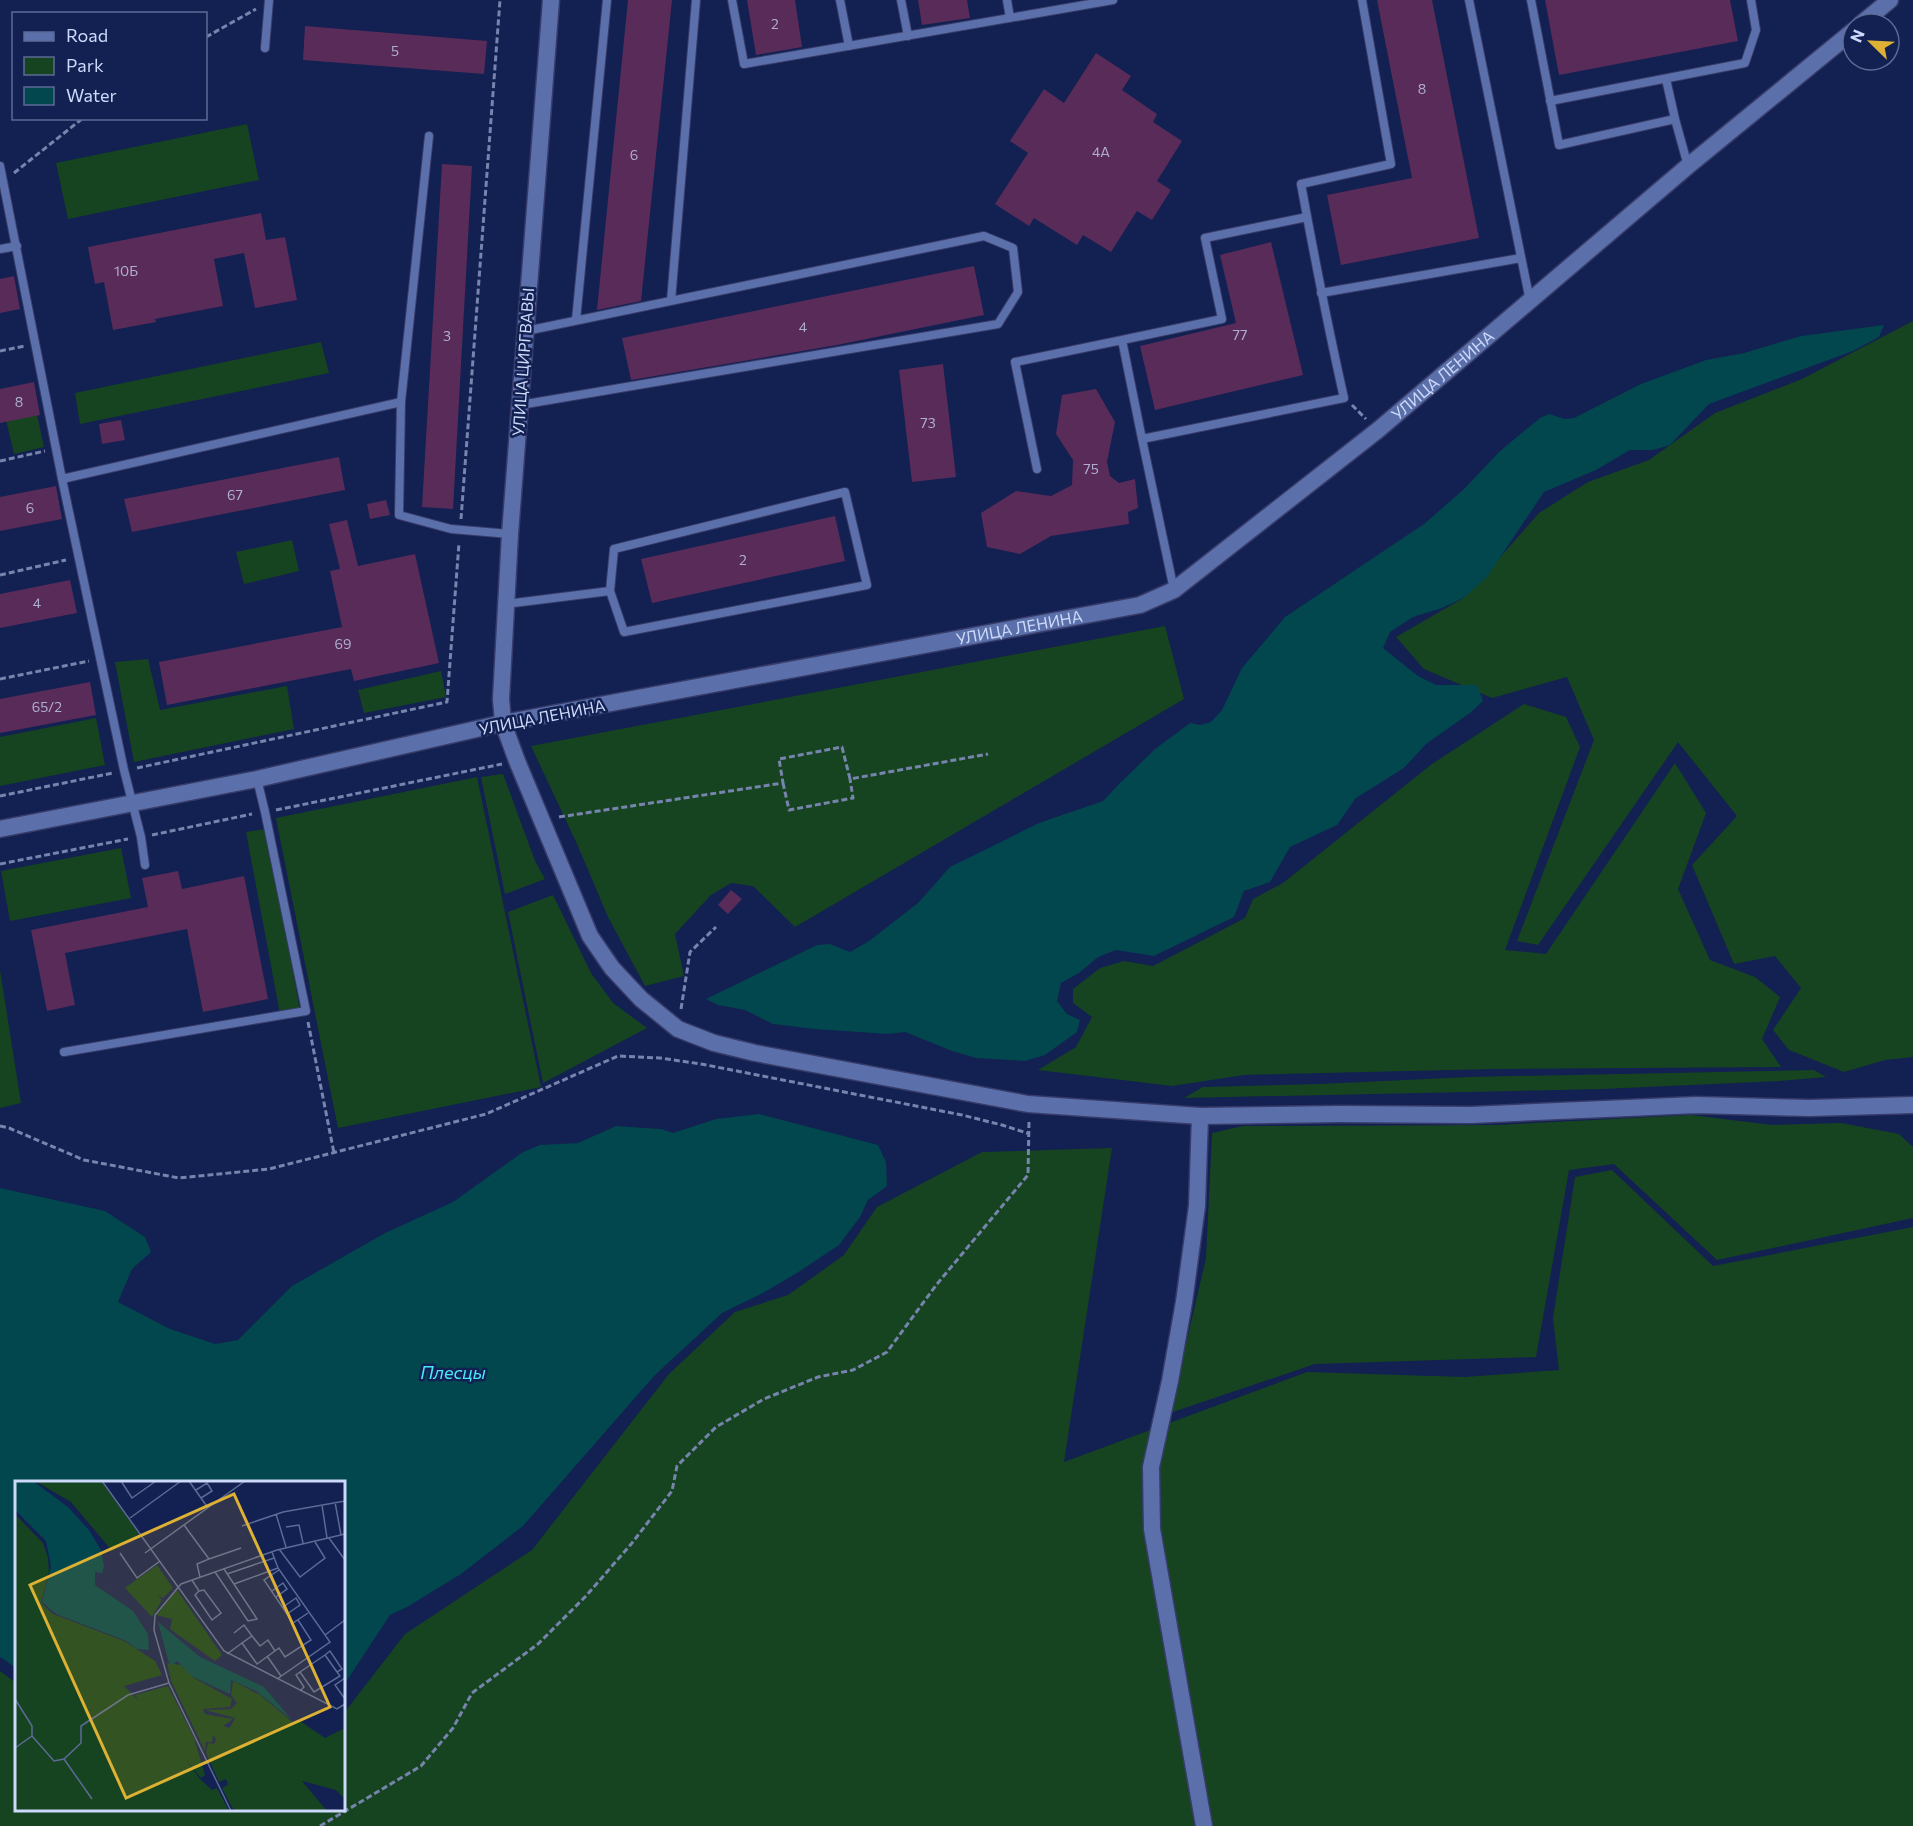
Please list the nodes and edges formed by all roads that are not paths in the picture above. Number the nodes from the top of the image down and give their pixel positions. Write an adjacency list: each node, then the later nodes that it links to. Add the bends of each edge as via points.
1 (269, 0): 21 (lane)
2 (551, 0): 36 (street, УЛИЦА ЦИРГВАВЫ)
3 (607, 0): 35 (lane)
4 (696, 0): 33 (lane)
5 (732, 0): 20 (lane, via 744,64)
6 (840, 0): 20 (lane)
7 (901, 0): 18 (lane)
8 (1006, 0): 17 (lane)
9 (1113, 0): 15 (lane)
10 (1362, 0): 28 (lane, via 1391,164 1301,184)
11 (1469, 0): 31 (lane)
12 (1531, 0): 23 (lane)
13 (1751, 0): 22 (lane, via 1756,30 1745,63)
14 (1890, 0): 16 (street)
15 (1077, 3): 17 (lane)
16 (1876, 12)
17 (1010, 18): 18 (lane)
18 (908, 36): 20 (lane)
19 (1841, 41): 27 (street, УЛИЦА ЛЕНИНА)
20 (849, 46)
21 (265, 48)
22 (1666, 79): 23 (lane); 24 (lane)
23 (1550, 101): 24 (lane, via 1559,145)
24 (1676, 119): 27 (lane)
25 (429, 136): 38 (lane)
26 (0, 166): 29 (lane)
27 (1688, 166): 34 (street, УЛИЦА ЛЕНИНА)
28 (1307, 217): 32 (lane); 37 (lane, via 1205,238 1222,319)
29 (17, 246): 30 (lane); 42 (lane)
30 (0, 249)
31 (1521, 258): 32 (lane); 34 (lane)
32 (1321, 293): 40 (lane, via 1344,398)
33 (671, 301): 35 (lane); 39 (lane, via 984,236 1013,248 1018,292 998,324)
34 (1530, 301): 44 (street, УЛИЦА ЛЕНИНА, via 1378,430)
35 (576, 320): 36 (lane)
36 (526, 331): 39 (street, УЛИЦА ЦИРГВАВЫ)
37 (1122, 340): 40 (lane); 41 (lane, via 1015,362)
38 (401, 402): 42 (lane); 43 (lane, via 399,515 460,530)
39 (520, 405): 43 (street, УЛИЦА ЦИРГВАВЫ)
40 (1143, 439): 44 (lane)
41 (1037, 469)
42 (62, 479): 49 (lane)
43 (510, 534): 46 (street, УЛИЦА ЦИРГВАВЫ)
44 (1174, 590): 47 (street, УЛИЦА ЛЕНИНА, via 1140,605)
45 (610, 591): 45 (lane, via 624,632 867,585 845,492 614,549); 46 (lane)
46 (505, 604): 47 (street, УЛИЦА ЦИРГВАВЫ)
47 (503, 723): 48 (street, УЛИЦА ЛЕНИНА); 54 (street, УЛИЦА ЦИРГВАВЫ, via 590,936 612,968 641,999 678,1029 755,1053 1028,1104)
48 (257, 779): 49 (street, УЛИЦА ЛЕНИНА); 52 (lane, via 306,1011)
49 (131, 803): 50 (street, УЛИЦА ЛЕНИНА); 51 (lane)
50 (0, 829)
51 (145, 865)
52 (64, 1052)
53 (1913, 1105): 54 (street, УЛИЦА ЦИРГВАВЫ, via 1696,1105 1470,1115)
54 (1200, 1116): 55 (street, via 1197,1206 1184,1302 1151,1467 1152,1529)
55 (1204, 1826)

